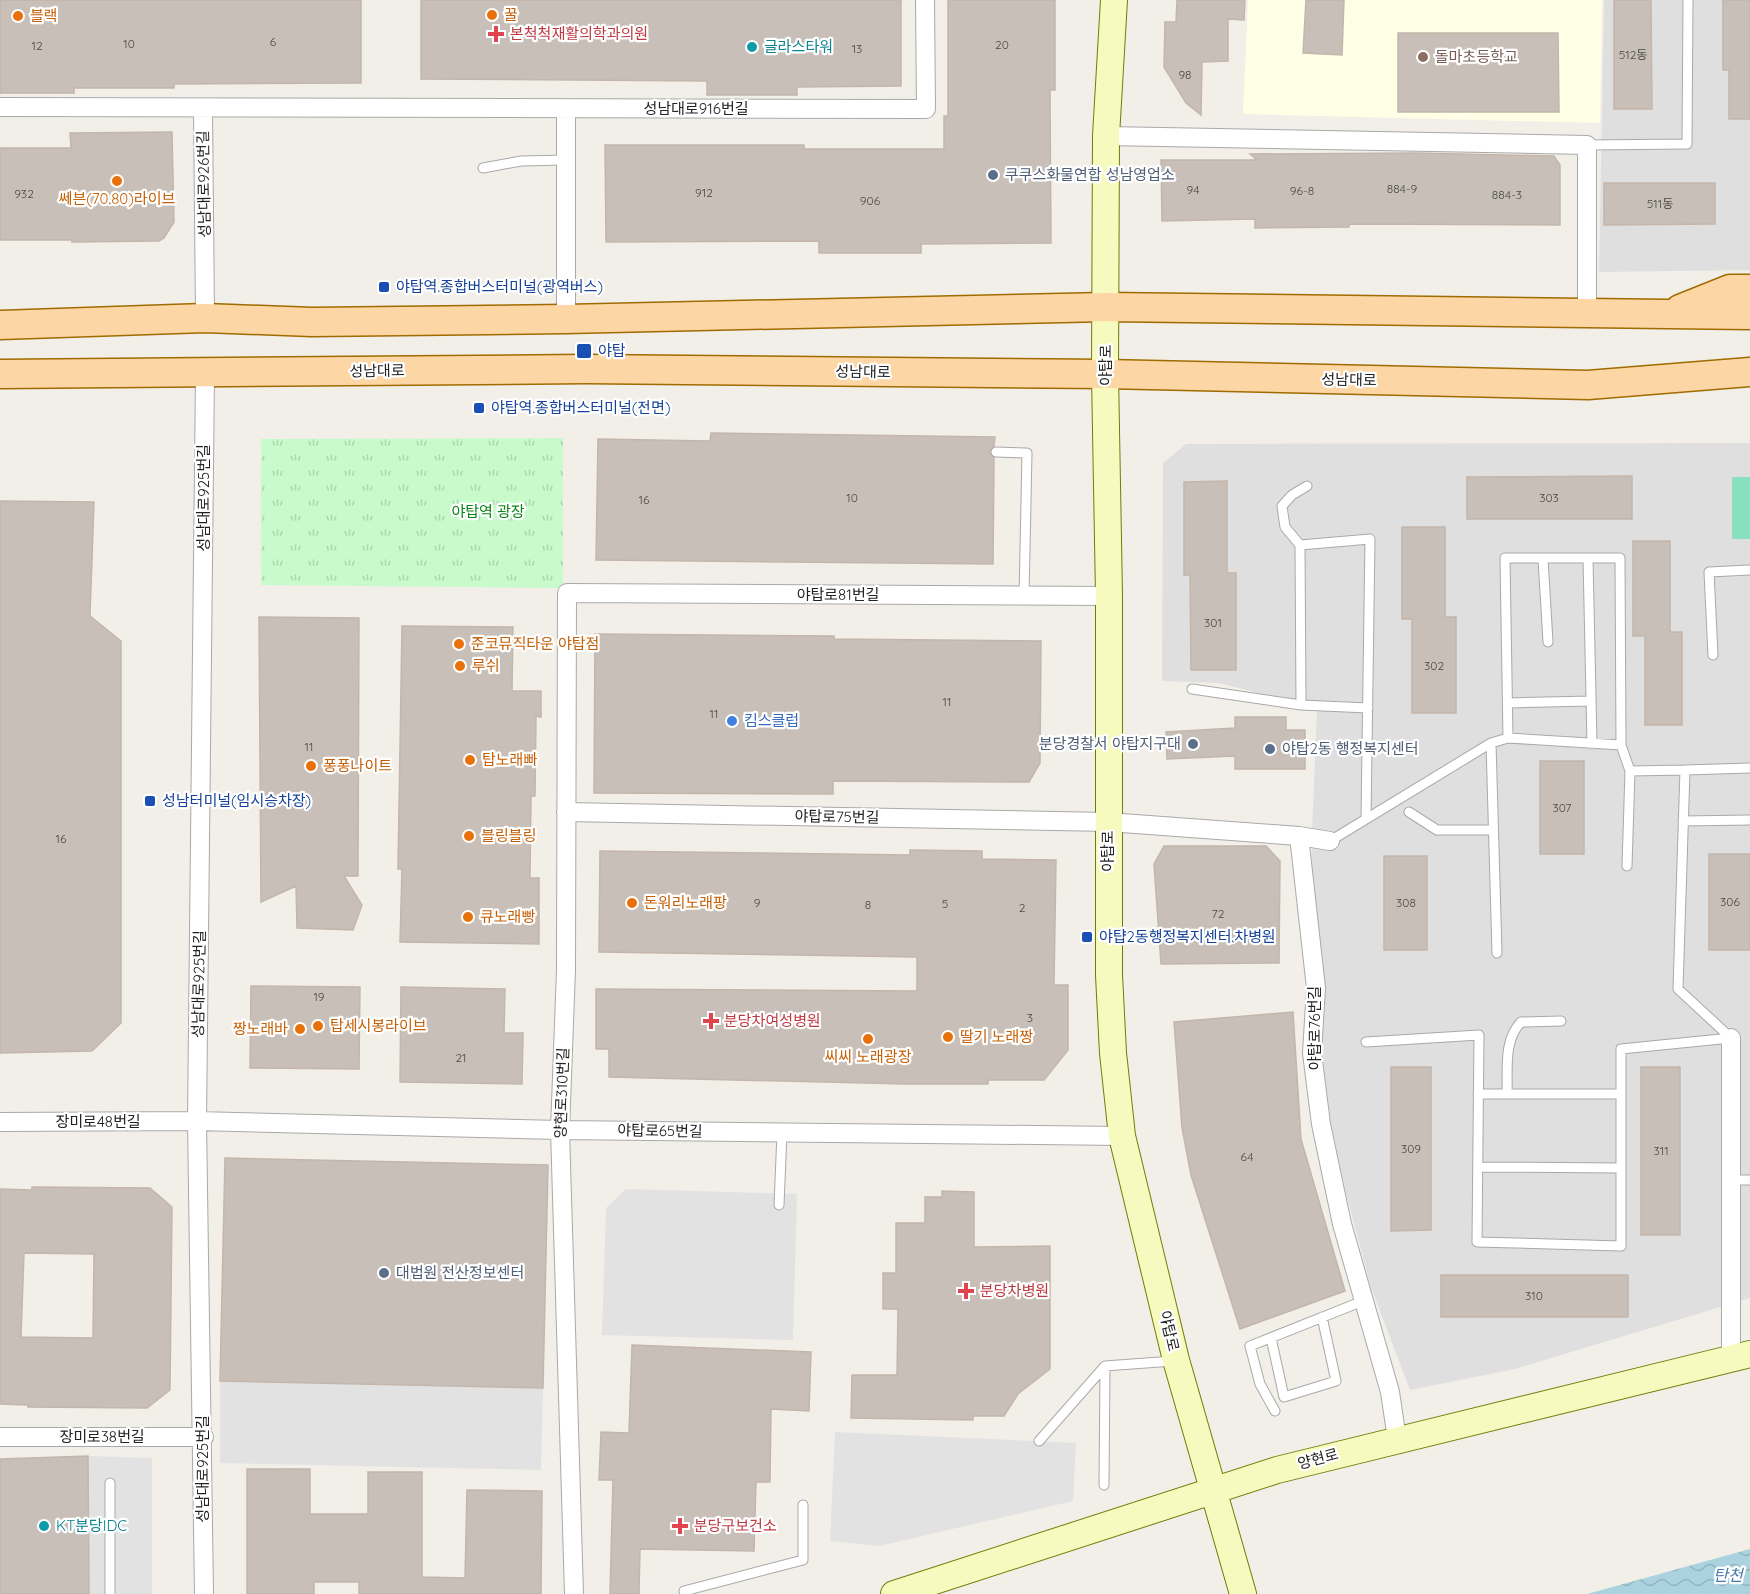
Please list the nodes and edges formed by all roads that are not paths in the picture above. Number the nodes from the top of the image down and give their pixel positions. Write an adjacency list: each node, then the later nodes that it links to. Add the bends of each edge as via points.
1 (925, 0): 6 (street, 성남대로916번길, via 926,109)
2 (1114, 0): 7 (street, 야탑로)
3 (1688, 0): 8 (lane, via 1687,144)
4 (0, 107): 5 (street, 성남대로926번길)
5 (203, 110): 6 (street); 16 (street, 성남대로926번길)
6 (566, 110): 9 (street)
7 (1106, 136): 8 (street); 12 (street, 야탑로)
8 (1587, 145): 14 (street)
9 (565, 160): 10 (lane, via 521,161); 17 (street)
10 (483, 168)
11 (1750, 289): 13 (main road, via 1730,289)
12 (1106, 307): 14 (main road); 17 (main road); 21 (street, 야탑로)
13 (1669, 313): 14 (main road); 15 (main road)
14 (1587, 315)
15 (1750, 315)
16 (205, 318): 17 (main road, via 312,322); 18 (main road)
17 (566, 319)
18 (0, 325)
19 (205, 373): 20 (main road, 성남대로); 21 (main road, 성남대로, via 585,369); 63 (street, 성남대로925번길)
20 (0, 374)
21 (1105, 374): 22 (main road, 성남대로, via 1588,385); 30 (street, 야탑로)
22 (1742, 375)
23 (996, 452): 31 (lane, via 1027,453)
24 (1307, 486): 25 (lane, via 1282,506 1285,527)
25 (1300, 545): 37 (lane); 38 (lane, via 1370,539)
26 (1588, 558): 27 (lane); 35 (lane); 42 (lane, via 1620,558)
27 (1543, 559): 32 (lane); 36 (lane, via 1505,558)
28 (1750, 570): 33 (lane, via 1709,572)
29 (567, 593): 31 (street, 야탑로81번길); 46 (street, 양현로310번길)
30 (1109, 596): 31 (street, 야탑로81번길); 51 (street, 야탑로)
31 (1024, 597)
32 (1548, 642)
33 (1713, 655)
34 (1192, 689): 37 (lane)
35 (1591, 701): 36 (lane); 41 (lane)
36 (1508, 703): 39 (lane)
37 (1301, 705): 38 (lane)
38 (1368, 708): 48 (lane)
39 (1508, 738): 40 (lane); 41 (lane)
40 (1491, 743): 48 (lane); 52 (lane)
41 (1592, 744): 42 (lane)
42 (1621, 745): 45 (lane)
43 (1750, 768): 44 (lane)
44 (1685, 770): 45 (lane); 50 (lane)
45 (1630, 771): 55 (lane)
46 (566, 812): 51 (street, 야탑로75번길); 65 (street, 양현로310번길)
47 (1409, 812): 52 (lane, via 1437,830)
48 (1366, 819): 54 (lane)
49 (1750, 820): 50 (lane)
50 (1683, 821): 58 (lane, via 1678,989)
51 (1108, 822): 53 (street); 67 (street, 야탑로, via 1110,986)
52 (1493, 830): 56 (lane)
53 (1299, 836): 54 (street); 73 (street, 야탑로76번길, via 1316,988 1312,1053 1321,1124)
54 (1330, 841)
55 (1627, 866)
56 (1497, 953)
57 (1561, 1021): 61 (lane, via 1521,1022 1514,1030 1509,1042)
58 (1731, 1038): 62 (lane, via 1621,1049); 70 (street)
59 (1366, 1042): 60 (lane, via 1479,1035)
60 (1478, 1094): 61 (lane); 68 (lane)
61 (1508, 1094): 62 (lane)
62 (1621, 1094): 69 (lane)
63 (197, 1121): 64 (street, 장미로48번길); 65 (street, 야탑로65번길); 81 (street, 성남대로925번길)
64 (0, 1122)
65 (560, 1130): 66 (street, 야탑로65번길); 91 (street, 양현로310번길)
66 (782, 1133): 67 (street, 야탑로65번길); 72 (lane)
67 (1122, 1136): 77 (street, 야탑로)
68 (1478, 1167): 69 (lane); 69 (lane, via 1478,1242 1621,1246)
69 (1621, 1168)
70 (1731, 1180): 71 (lane); 76 (street)
71 (1750, 1180)
72 (779, 1205)
73 (1363, 1301): 74 (lane); 82 (street, 야탑로76번길, via 1390,1392)
74 (1322, 1317): 75 (lane); 75 (lane, via 1336,1381 1284,1397)
75 (1271, 1338): 79 (lane, via 1250,1346 1260,1384)
76 (1741, 1357): 82 (street, 양현로)
77 (1176, 1360): 78 (lane); 86 (street, 야탑로)
78 (1105, 1366): 83 (lane); 85 (lane)
79 (1275, 1411)
80 (0, 1437): 81 (street, 장미로38번길)
81 (204, 1437): 90 (street, 성남대로925번길)
82 (1397, 1439): 86 (street, 양현로, via 1277,1470)
83 (1039, 1441)
84 (110, 1483): 89 (lane)
85 (1104, 1485)
86 (1214, 1492): 92 (street, 양현로); 93 (street, 야탑로)
87 (803, 1505): 88 (lane, via 803,1560)
88 (683, 1593)
89 (110, 1594)
90 (204, 1594)
91 (574, 1594)
92 (894, 1594)
93 (1243, 1594)

